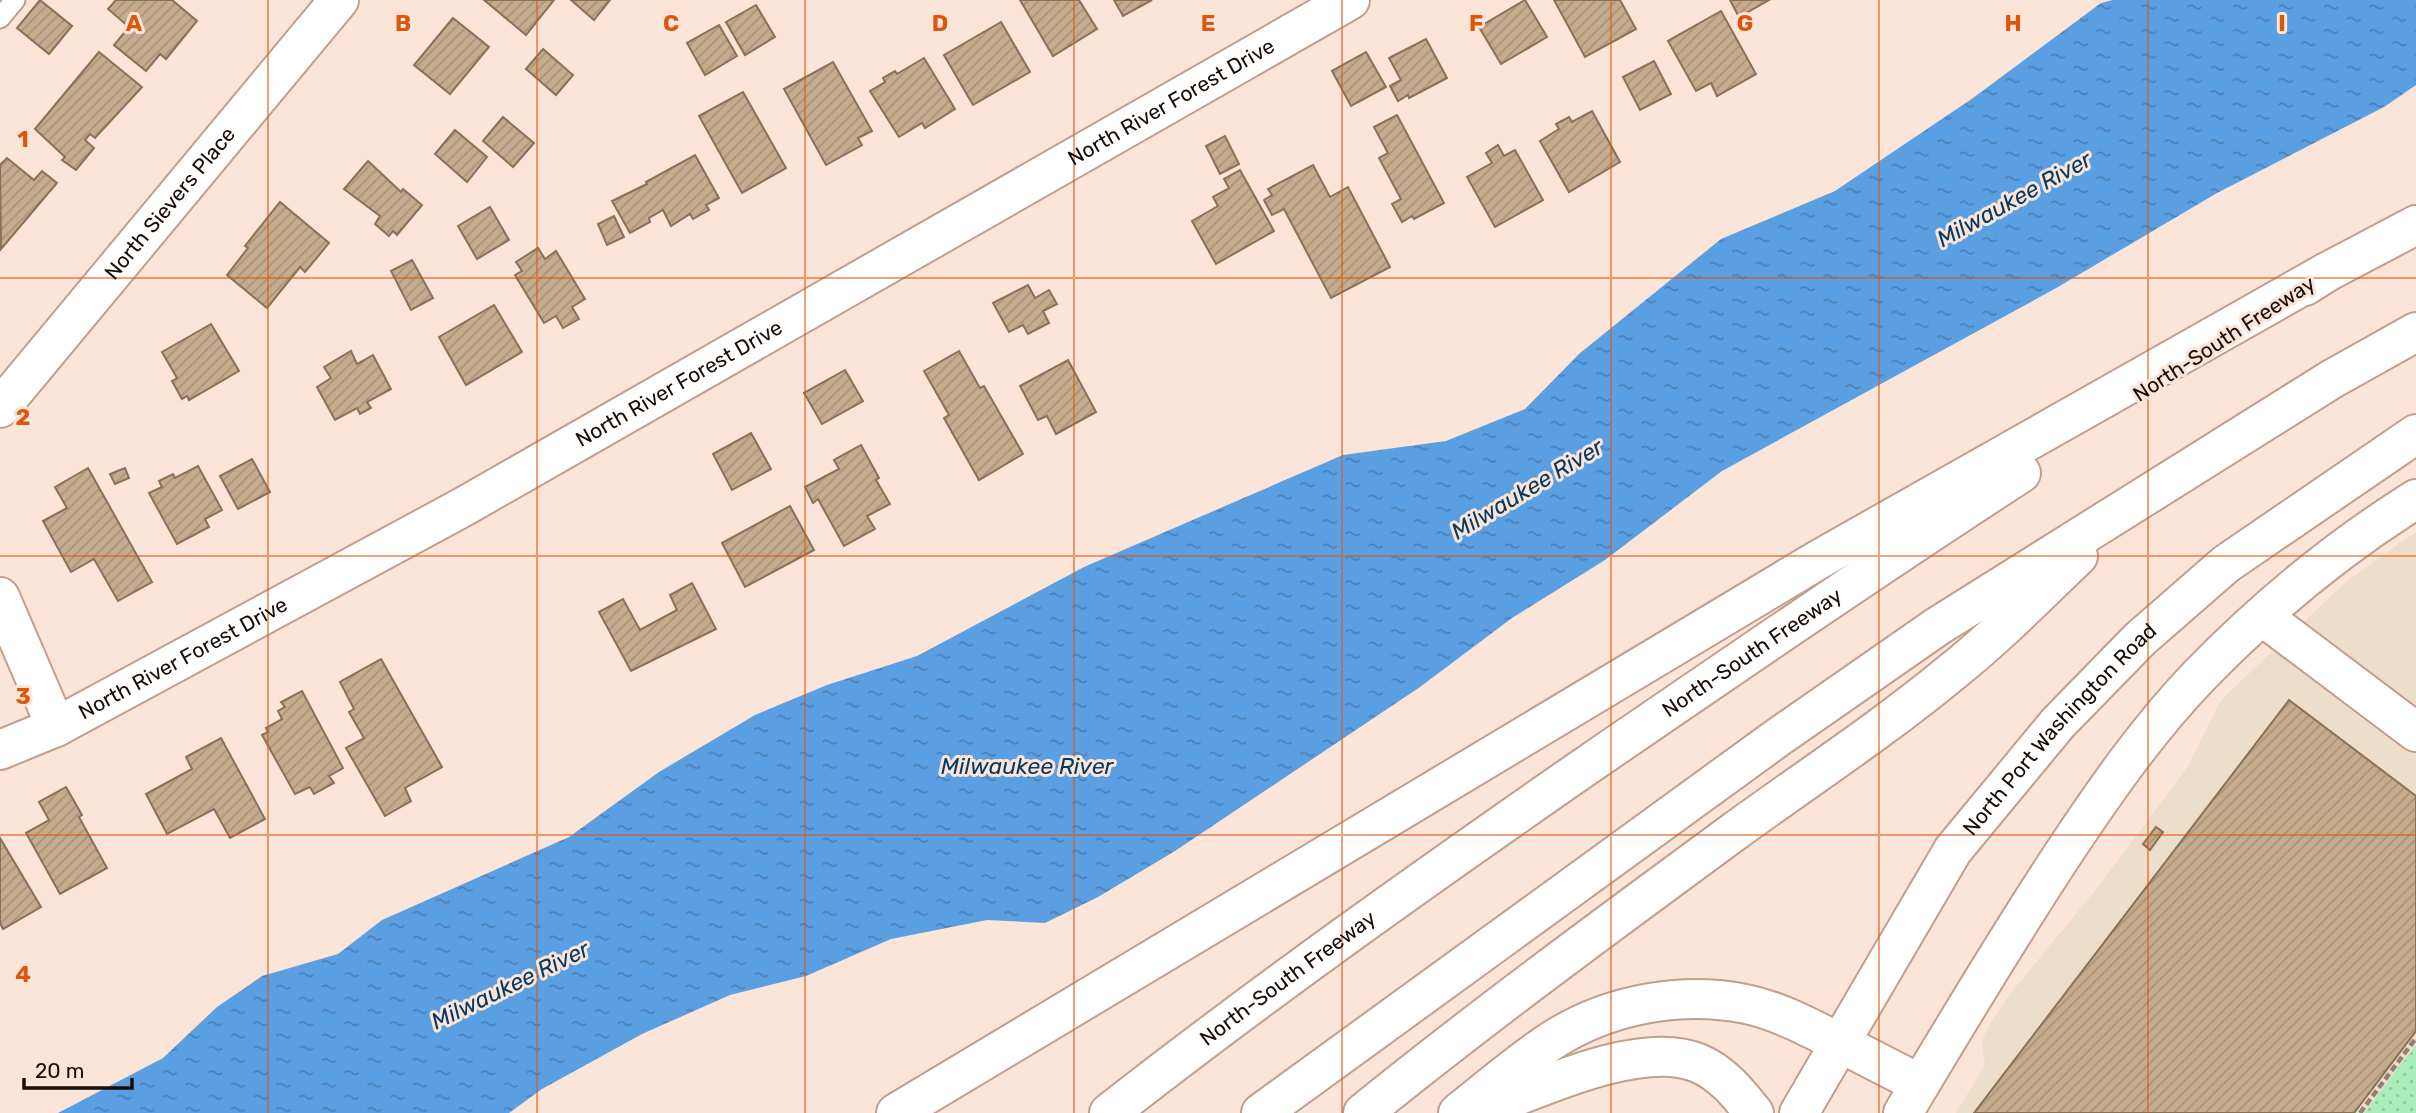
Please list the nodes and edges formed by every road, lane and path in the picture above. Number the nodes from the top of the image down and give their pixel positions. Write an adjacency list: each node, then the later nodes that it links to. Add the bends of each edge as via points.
1 (15, 0): 4 (lane)
2 (339, 0): 8 (main road, North Sievers Place)
3 (1350, 0): 14 (main road, North River Forest Drive, via 463,507)
4 (0, 18)
5 (2416, 225): 6 (main road, North-South Freeway)
6 (2327, 272): 20 (main road, via 1818,560); 21 (main road, North-South Freeway, via 1833,596 1388,904)
7 (2416, 332): 11 (main road)
8 (0, 408)
9 (2416, 434): 18 (main road, North Port Washington Road, via 2226,564 2140,639 2058,723 1953,850)
10 (2416, 499): 13 (main road)
11 (2129, 506): 22 (main road, via 2000,585 1822,706); 23 (main road, via 1954,671 1458,1036)
12 (0, 597): 14 (main road)
13 (2262, 616): 15 (main road); 19 (main road, via 2198,677 2109,785 2015,925)
14 (56, 727): 16 (main road, North River Forest Drive)
15 (2416, 732)
16 (0, 750)
17 (2416, 1038): 28 (path)
18 (1840, 1042): 19 (main road); 24 (main road, via 1747,1004 1683,1000 1633,1005 1555,1039); 27 (main road, North Port Washington Road)
19 (1912, 1099)
20 (896, 1113)
21 (1109, 1113)
22 (1261, 1113)
23 (1363, 1113)
24 (1458, 1113)
25 (1474, 1113): 26 (main road, via 1599,1067 1669,1056 1697,1063 1721,1076)
26 (1754, 1113)
27 (1799, 1113)
28 (2360, 1113)

